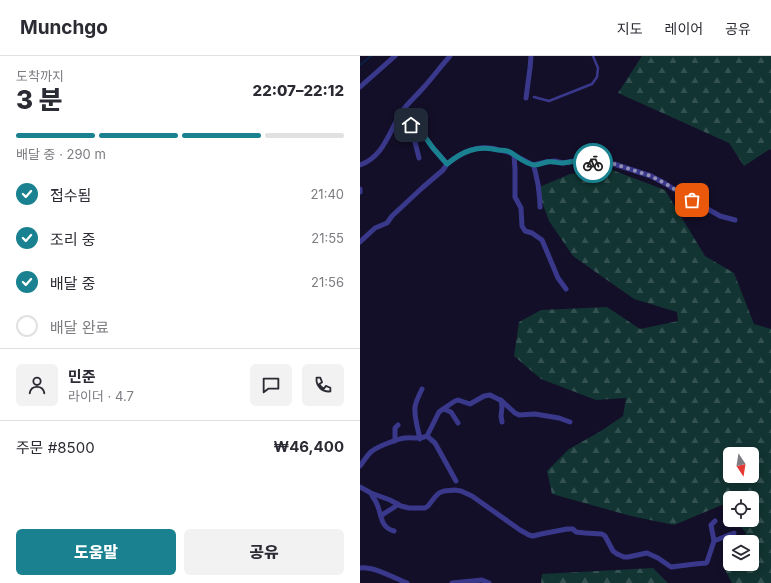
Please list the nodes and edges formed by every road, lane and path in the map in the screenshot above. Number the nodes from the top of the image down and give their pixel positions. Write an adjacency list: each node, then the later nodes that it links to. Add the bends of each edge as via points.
1 (394, 56): 5 (street)
2 (450, 56): 8 (street, via 403,110)
3 (531, 56): 7 (street)
4 (593, 56): 6 (lane, via 598,68 597,77 592,84 549,101)
5 (360, 87)
6 (534, 97)
7 (526, 98)
8 (401, 117): 10 (street, via 414,142); 11 (street, via 425,137); 12 (street, via 394,124 380,151 374,158)
9 (514, 155): 11 (street, via 481,147 463,153); 13 (street); 19 (street, via 515,197 521,208 522,226 525,231 542,240 558,278)
10 (418, 158)
11 (447, 164): 18 (street, via 444,170 387,223 374,228)
12 (360, 165)
13 (533, 165): 16 (street, via 537,175); 17 (street, via 579,160 595,164 614,164 651,176 720,216)
14 (360, 189): 15 (street)
15 (360, 192)
16 (540, 207)
17 (735, 220)
18 (360, 242)
19 (566, 289)
20 (422, 389): 28 (street, via 415,407)
21 (500, 400): 22 (street, via 490,395 470,404 458,400); 23 (street); 24 (street, via 515,413 541,415)
22 (443, 409): 25 (street, via 450,412); 27 (street)
23 (502, 422)
24 (570, 422)
25 (458, 423)
26 (398, 425): 29 (street)
27 (427, 436): 28 (street); 31 (street, via 435,444)
28 (420, 439): 29 (street, via 406,438)
29 (395, 441): 30 (street, via 372,450)
30 (360, 466)
31 (456, 481)
32 (360, 487): 33 (street)
33 (371, 493): 34 (street); 35 (street)
34 (398, 504): 35 (street); 39 (street, via 410,508 425,508 439,493 461,491 529,535 567,529 602,534 617,554 628,557 647,553 671,567 706,563)
35 (381, 516): 37 (street, via 386,527)
36 (715, 521): 39 (street, via 711,525)
37 (394, 531)
38 (734, 533): 39 (street)
39 (714, 541)
40 (360, 568): 41 (street, via 365,567)
41 (407, 583)
42 (452, 583): 43 (street, via 482,580)
43 (489, 583)

